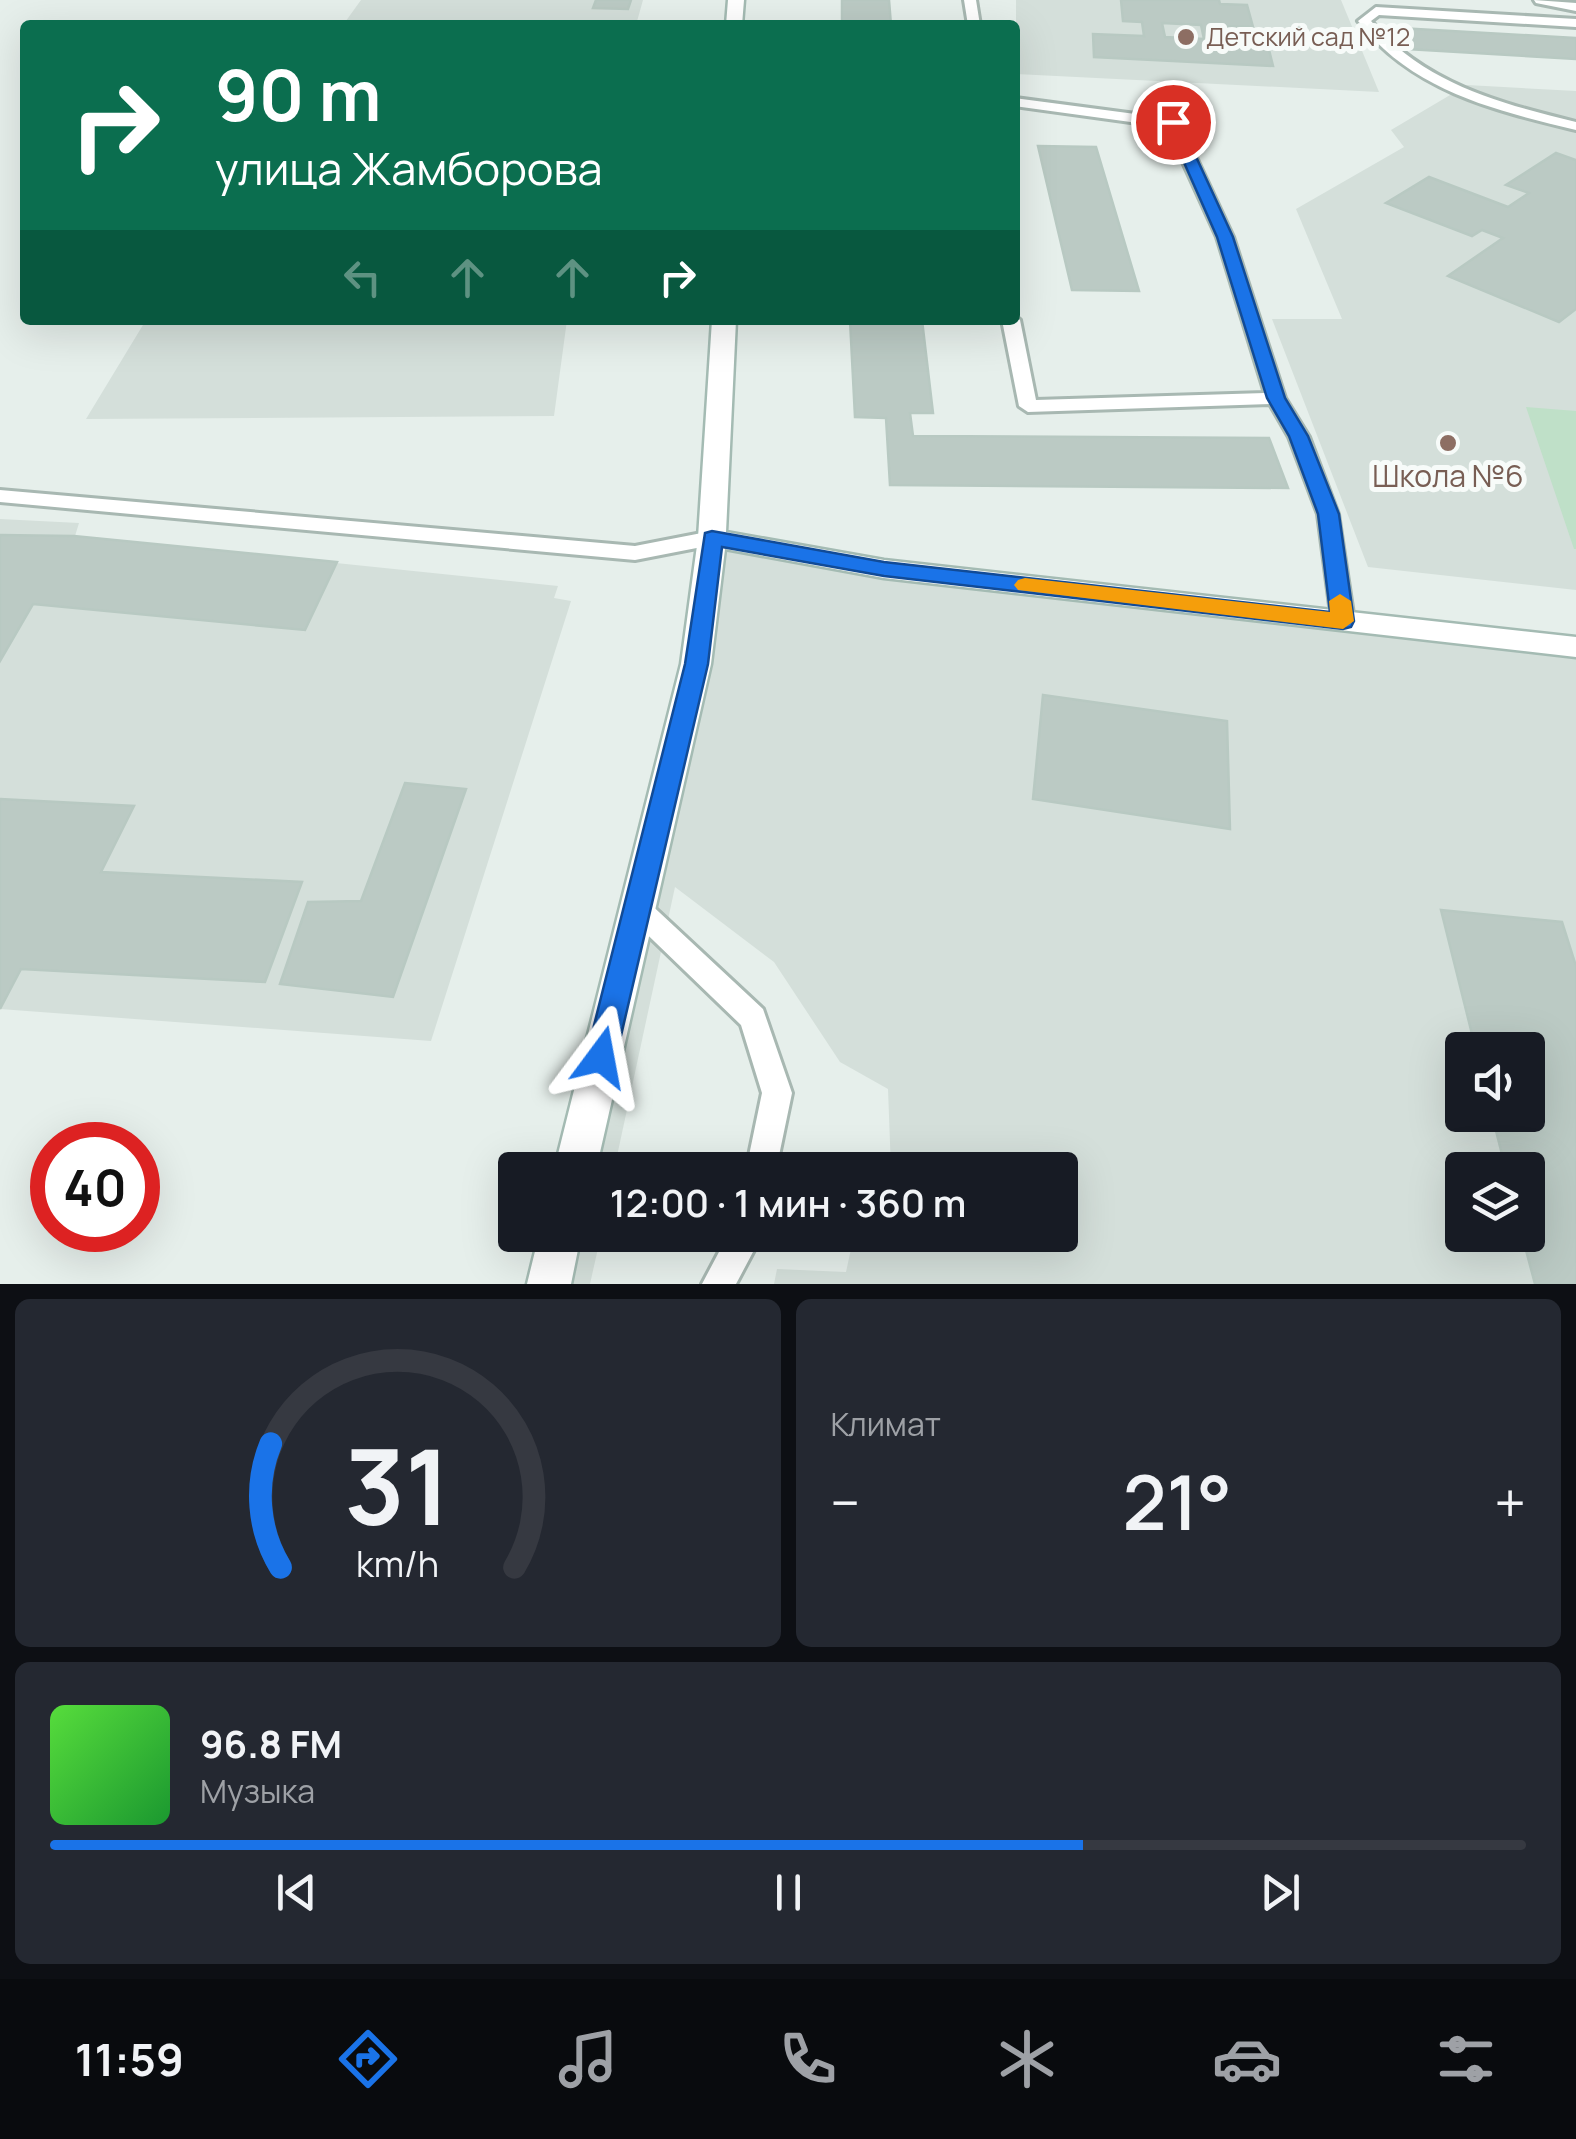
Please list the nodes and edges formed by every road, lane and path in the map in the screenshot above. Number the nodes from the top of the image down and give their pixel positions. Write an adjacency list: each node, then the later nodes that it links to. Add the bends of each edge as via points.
1 (1469, 0): 4 (lane)
2 (1540, 0): 3 (lane)
3 (1576, 7)
4 (1479, 18): 5 (lane); 7 (lane, via 1376,12 1364,21 1384,50 1421,76)
5 (1576, 23)
6 (1020, 103): 10 (lane, via 1173,122 1225,237)
7 (1576, 126)
8 (724, 325): 12 (street)
9 (1012, 325): 10 (lane, via 1028,406)
10 (1276, 398): 13 (lane, via 1328,514)
11 (0, 496): 12 (lane, via 634,553)
12 (712, 538): 13 (street, via 884,569); 15 (street, via 696,664)
13 (1343, 621): 14 (street)
14 (1576, 647)
15 (636, 907): 16 (street); 17 (lane, via 753,1018 777,1093)
16 (579, 1152)
17 (765, 1152)
18 (556, 1252): 20 (street)
19 (736, 1252): 21 (lane)
20 (549, 1284)
21 (718, 1284)

